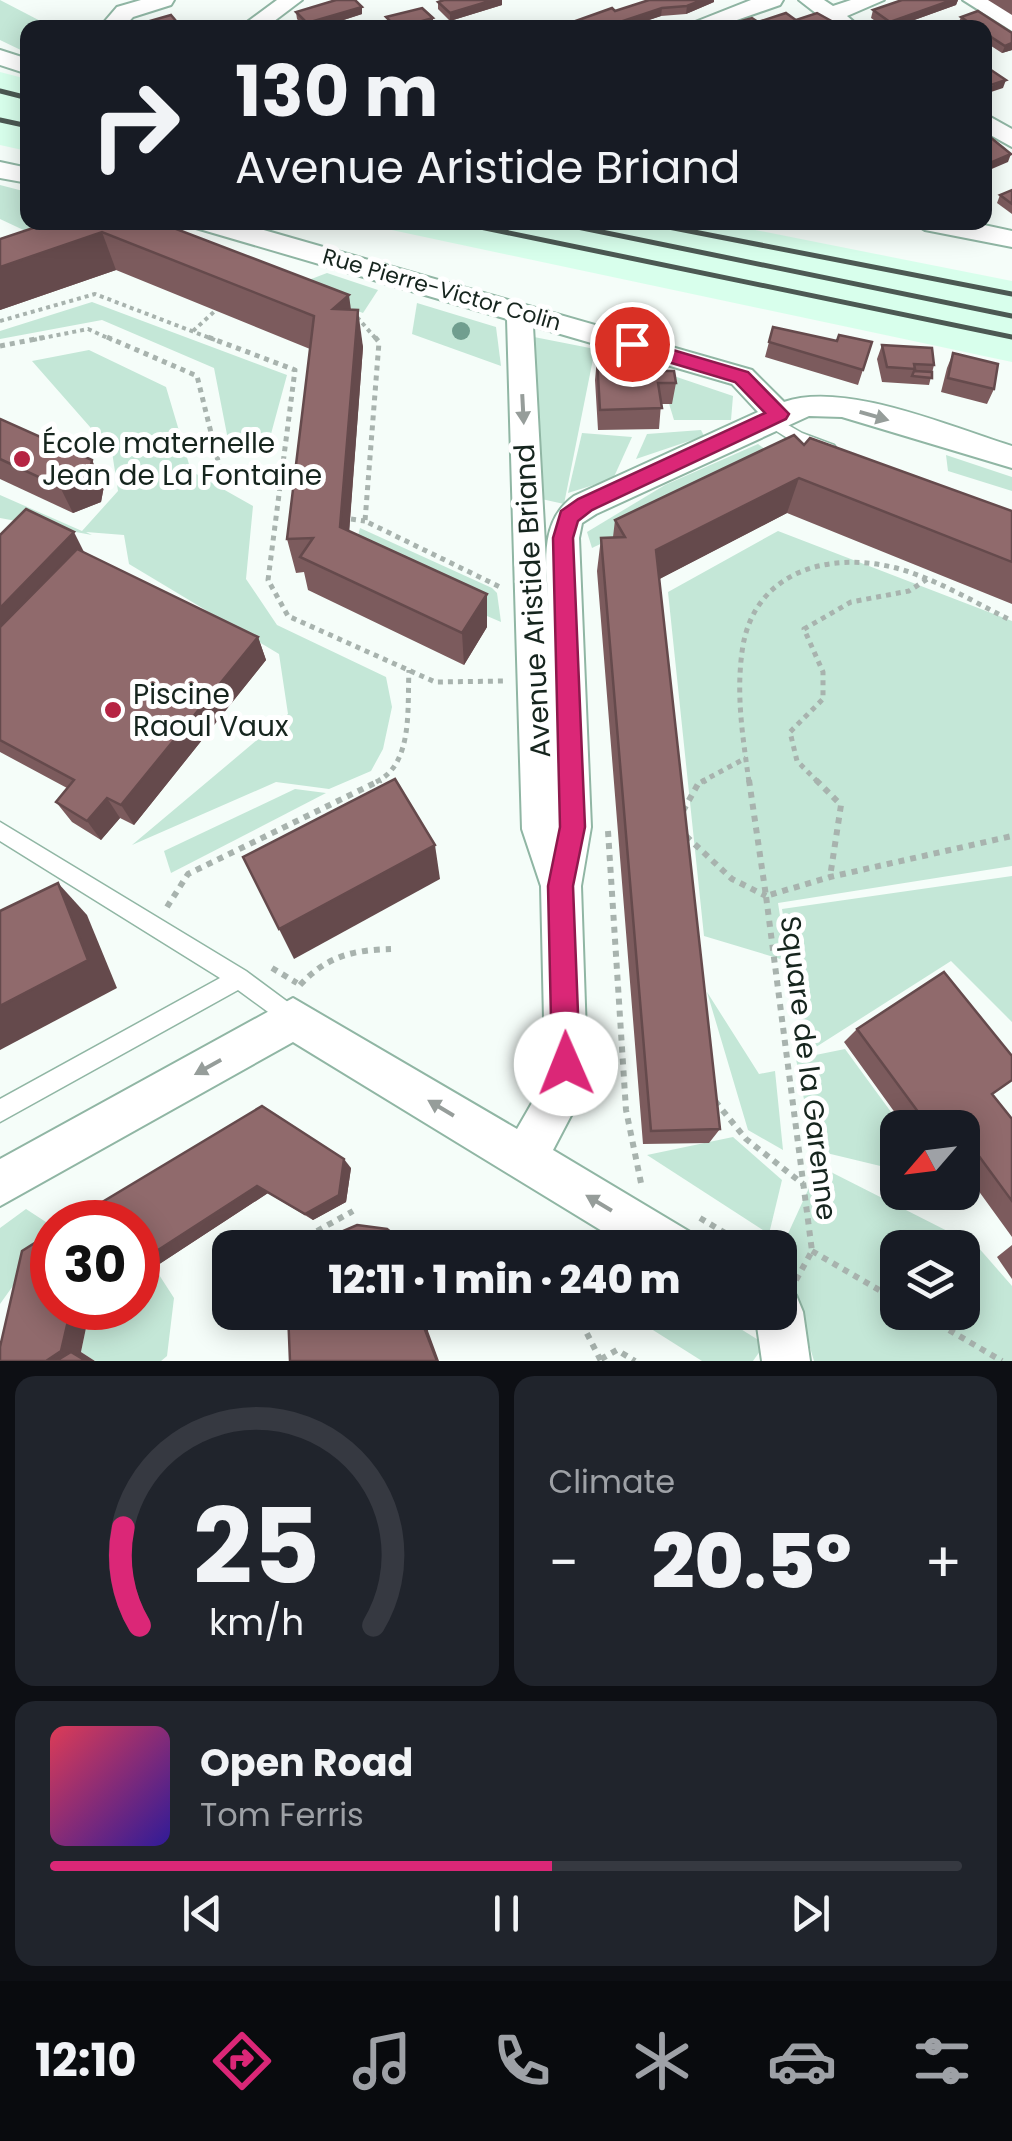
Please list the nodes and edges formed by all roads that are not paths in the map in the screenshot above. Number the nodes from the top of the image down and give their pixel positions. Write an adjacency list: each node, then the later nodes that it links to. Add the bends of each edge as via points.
1 (164, 0): 7 (street)
2 (291, 0): 8 (street)
3 (772, 0): 9 (street)
4 (873, 0): 6 (street)
5 (974, 0): 11 (street)
6 (819, 5): 10 (street)
7 (118, 20)
8 (262, 20)
9 (713, 20)
10 (839, 20)
11 (1012, 24)
12 (233, 230): 15 (street, Rue Pierre-Victor Colin)
13 (965, 230): 14 (street)
14 (1012, 239)
15 (522, 312): 16 (street, Rue Pierre-Victor Colin, via 742,377); 19 (street, Avenue Aristide Briand, one-way to 19)
16 (774, 417): 17 (street, Avenue Aristide Briand, one-way to 17, via 808,405 842,406); 18 (lane, via 797,437); 20 (street, Avenue Aristide Briand)
17 (1012, 456)
18 (850, 457)
19 (528, 516): 20 (street); 22 (street, Avenue Aristide Briand, via 541,828)
20 (568, 517): 22 (street, Avenue Aristide Briand, via 563,538 572,827)
21 (0, 831): 23 (lane)
22 (560, 886): 26 (street, Avenue Aristide Briand, via 566,1064 556,1104)
23 (239, 978): 24 (lane); 25 (lane)
24 (297, 1002): 26 (street, one-way to 24); 27 (street, one-way to 27)
25 (0, 1111)
26 (525, 1158): 28 (street, one-way to 26)
27 (0, 1184)
28 (644, 1230)
29 (787, 1330): 30 (street)
30 (786, 1361)

